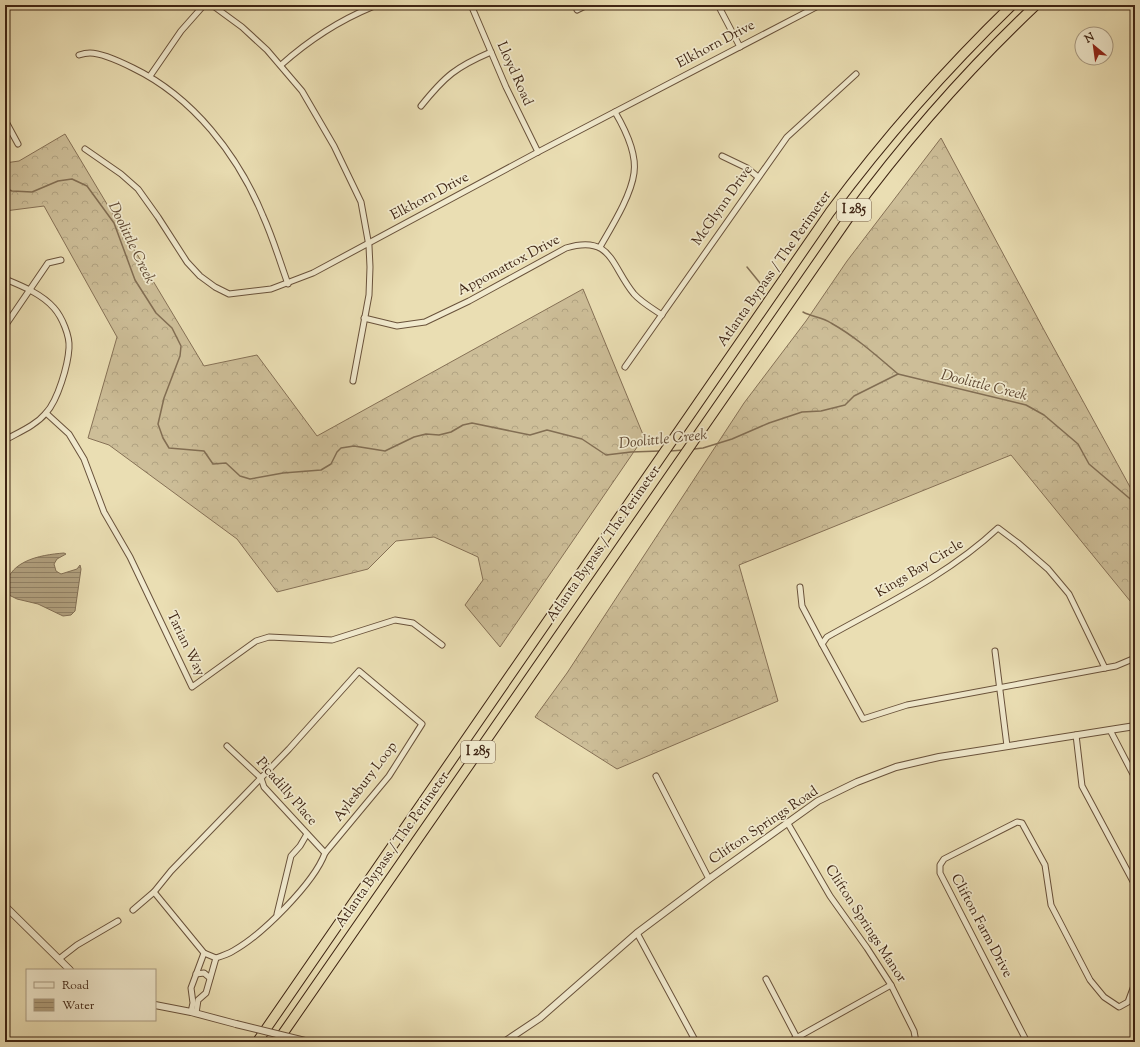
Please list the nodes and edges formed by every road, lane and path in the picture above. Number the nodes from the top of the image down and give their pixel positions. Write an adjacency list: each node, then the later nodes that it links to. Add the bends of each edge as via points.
1 (204, 5): 16 (street, via 181,31)
2 (212, 5): 14 (street, via 242,28)
3 (471, 5): 12 (street, Lloyd Road)
4 (587, 5): 10 (street)
5 (718, 5): 11 (street)
6 (820, 5): 11 (street, Elkhorn Drive)
7 (1012, 5): 76 (highway, Atlanta Bypass / The Perimeter / I 285, via 953,65 868,161 779,285)
8 (1036, 5): 77 (highway, Atlanta Bypass / The Perimeter / I 285, via 977,63 895,156 849,217)
9 (372, 7): 14 (street, via 336,24)
10 (577, 10)
11 (740, 47): 18 (street, Elkhorn Drive)
12 (491, 52): 17 (street, via 463,64 449,74); 22 (street, Lloyd Road)
13 (78, 55): 16 (street, via 90,53 122,63)
14 (281, 65): 25 (street, via 321,121 350,176 361,202)
15 (856, 74): 24 (street, McGlynn Drive, via 787,137)
16 (150, 76): 29 (street, via 174,93 202,119 242,174 263,215)
17 (421, 106)
18 (615, 112): 22 (street, Elkhorn Drive); 26 (street, via 623,126 633,157 634,174 627,194)
19 (5, 120): 20 (street)
20 (18, 144)
21 (85, 149): 29 (street, Elkhorn Drive, via 138,189 187,262 215,287 229,294 254,293)
22 (538, 152): 25 (street, Elkhorn Drive)
23 (722, 156): 24 (street, via 742,165)
24 (758, 177): 31 (street, McGlynn Drive)
25 (369, 244): 29 (street, Elkhorn Drive); 32 (street, via 369,295)
26 (600, 247): 31 (street, via 607,253 636,296); 32 (street, Appomattox Drive, via 579,244 566,248 425,322 397,326)
27 (61, 260): 30 (street, via 48,263)
28 (5, 279): 30 (street)
29 (288, 284)
30 (29, 290): 33 (street); 36 (street, via 56,310 66,332 69,347 61,382)
31 (662, 315): 34 (street, McGlynn Drive)
32 (364, 318): 35 (street)
33 (5, 326)
34 (625, 367)
35 (353, 381)
36 (46, 413): 37 (street, via 32,426); 40 (street, Tarian Way, via 69,434 84,459 104,512 130,557 192,687 256,641 270,638 332,640 395,620 414,624)
37 (5, 440)
38 (800, 587): 39 (street, via 802,606)
39 (822, 644): 43 (street, Kings Bay Circle, via 826,637 939,575 976,549 998,528 1048,569 1069,594); 44 (street, via 864,718 907,705)
40 (442, 646)
41 (995, 652): 44 (street)
42 (1135, 658): 43 (street)
43 (1104, 668): 44 (street)
44 (999, 687): 49 (street)
45 (1135, 726): 46 (street, Clifton Springs Road)
46 (1110, 730): 47 (street, Clifton Springs Road); 52 (street)
47 (1076, 735): 49 (street, Clifton Springs Road); 57 (street, via 1082,786)
48 (227, 746): 51 (street, Picadilly Place)
49 (1007, 746): 53 (street, Clifton Springs Road, via 896,767 818,801)
50 (656, 776): 56 (street)
51 (261, 778): 54 (street, Picadilly Place, via 264,787); 55 (street, Aylesbury Loop, via 359,671 422,724 389,776); 58 (street, Aylesbury Loop)
52 (1135, 778)
53 (787, 822): 56 (street, Clifton Springs Road); 72 (street, Clifton Springs Manor, via 830,896)
54 (307, 834): 55 (street, Picadilly Place); 61 (street, via 291,856)
55 (325, 853): 61 (street, Aylesbury Loop, via 322,861 297,894)
56 (709, 879): 63 (street, Clifton Springs Road)
57 (1135, 885)
58 (154, 892): 60 (street, Aylesbury Loop); 64 (street)
59 (5, 906): 65 (street)
60 (133, 910)
61 (276, 916): 66 (street, Aylesbury Loop, via 243,944)
62 (118, 921): 65 (street)
63 (638, 933): 79 (street, Clifton Springs Road, via 540,1018); 80 (street)
64 (204, 953): 66 (street); 68 (street)
65 (59, 958): 67 (street)
66 (216, 958): 69 (street)
67 (69, 969)
68 (196, 974): 69 (street, via 204,973); 74 (street, via 191,988)
69 (210, 978): 74 (street, via 206,993 198,1000)
70 (766, 979): 75 (street)
71 (1135, 983): 83 (street, Clifton Farm Drive, via 1128,1002 1118,1007 1104,997 1090,980 1051,905 1045,865 1022,823 1017,822 944,859 940,865 940,873)
72 (891, 985): 75 (street); 82 (street, Clifton Springs Manor, via 912,1025)
73 (156, 1005): 74 (street)
74 (193, 1012): 78 (street, bridge)
75 (797, 1038): 81 (street)
76 (257, 1042)
77 (277, 1042)
78 (309, 1042)
79 (504, 1042)
80 (696, 1042)
81 (789, 1042)
82 (916, 1042)
83 (1027, 1042)

